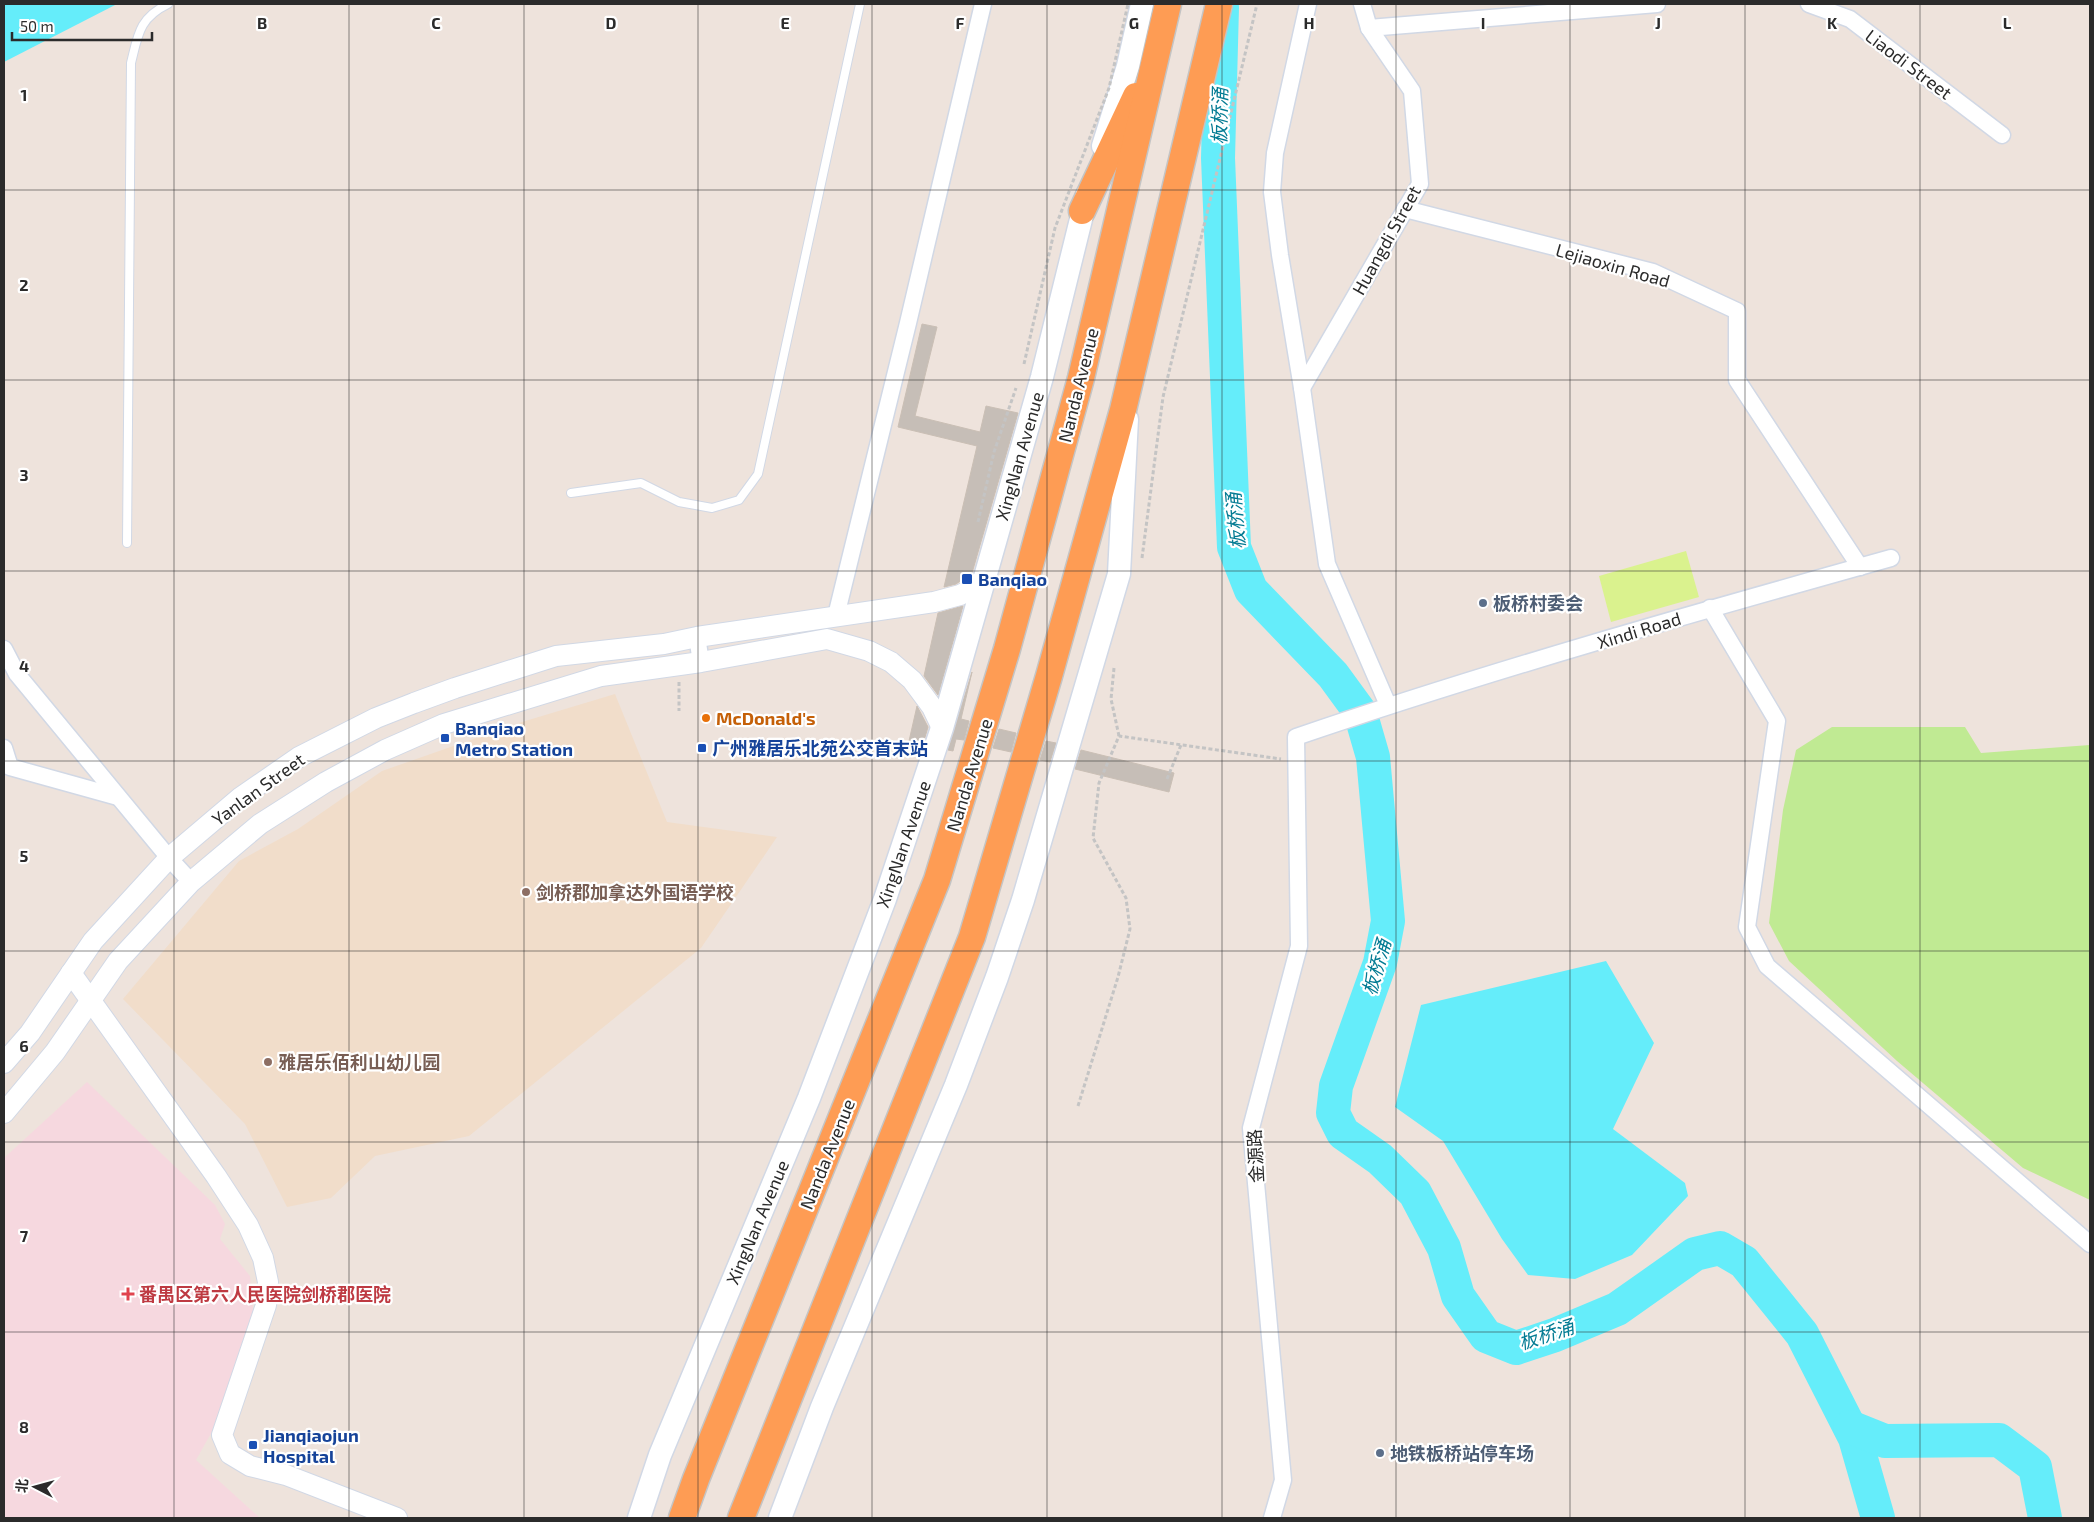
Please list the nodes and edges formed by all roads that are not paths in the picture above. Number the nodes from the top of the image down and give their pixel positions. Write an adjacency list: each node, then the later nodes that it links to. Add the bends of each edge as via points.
1 (168, 4): 19 (lane, via 155,10 140,28 131,64)
2 (860, 4): 18 (lane, via 758,474 738,500 712,508 679,502 641,483)
3 (983, 4): 24 (street)
4 (1142, 4): 15 (main road, XingNan Avenue, via 1128,66)
5 (1168, 4): 12 (highway, Nanda Avenue)
6 (1219, 4): 16 (highway)
7 (1308, 4): 17 (street, via 1276,144 1272,192)
8 (1362, 4): 11 (street, Huangdi Street)
9 (1657, 4): 11 (street)
10 (1809, 4): 13 (street, Liaodi Street, via 1850,19)
11 (1369, 28): 14 (street, Huangdi Street, via 1412,91 1420,184)
12 (1159, 48): 15 (highway); 42 (highway, Nanda Avenue, via 1081,378 1007,649 937,880)
13 (2002, 135)
14 (1405, 210): 17 (street, Huangdi Street); 21 (street, Lejiaoxin Road, via 1653,272 1737,311 1737,380)
15 (1082, 211): 22 (main road, XingNan Avenue, via 1029,371)
16 (1129, 386): 47 (highway, via 1049,676 972,937); 48 (main road, via 1119,574 1023,900 960,1076 822,1407)
17 (1302, 388): 30 (street, via 1327,564)
18 (572, 493)
19 (127, 542)
20 (1891, 558): 21 (street, Xindi Road)
21 (1860, 567): 23 (street, Xindi Road)
22 (985, 578): 24 (street, Yanlan Street, via 960,595 934,602); 31 (main road, XingNan Avenue)
23 (1710, 608): 30 (street, Xindi Road); 41 (street, via 1777,721 1747,928 1767,966)
24 (836, 616): 25 (street, Yanlan Street)
25 (697, 636): 27 (street); 28 (street, Yanlan Street, via 664,644 556,656)
26 (4, 649): 34 (street, via 16,674)
27 (701, 662): 29 (street, Yanlan Street, via 601,676); 31 (street, Yanlan Street, via 827,640 868,650 891,662 912,680 932,707)
28 (494, 676): 29 (street); 35 (street, Yanlan Street, via 376,718 299,757 241,797)
29 (504, 705): 36 (street, Yanlan Street, via 444,724 385,750 326,782 260,824)
30 (1388, 705): 32 (street, Xindi Road)
31 (942, 728): 44 (main road, XingNan Avenue, via 885,900 813,1089 660,1455)
32 (1296, 737): 49 (street, 金源路, via 1299,946 1251,1128 1284,1480)
33 (4, 748): 34 (street, via 10,766)
34 (118, 797): 35 (street)
35 (169, 858): 36 (street); 37 (street, Yanlan Street, via 93,941)
36 (191, 882): 38 (street, Yanlan Street, via 118,961)
37 (71, 972): 38 (street); 39 (street, Yanlan Street, via 30,1033)
38 (91, 1000): 40 (street, Yanlan Street, via 55,1052); 43 (street, via 248,1224 263,1258 268,1282 266,1305 222,1435 230,1454 250,1466 286,1476)
39 (4, 1063)
40 (4, 1113)
41 (2090, 1244)
42 (696, 1479): 45 (highway); 46 (highway, Nanda Avenue)
43 (397, 1518)
44 (639, 1518)
45 (663, 1518)
46 (682, 1518)
47 (741, 1518)
48 (780, 1518)
49 (1272, 1518)

